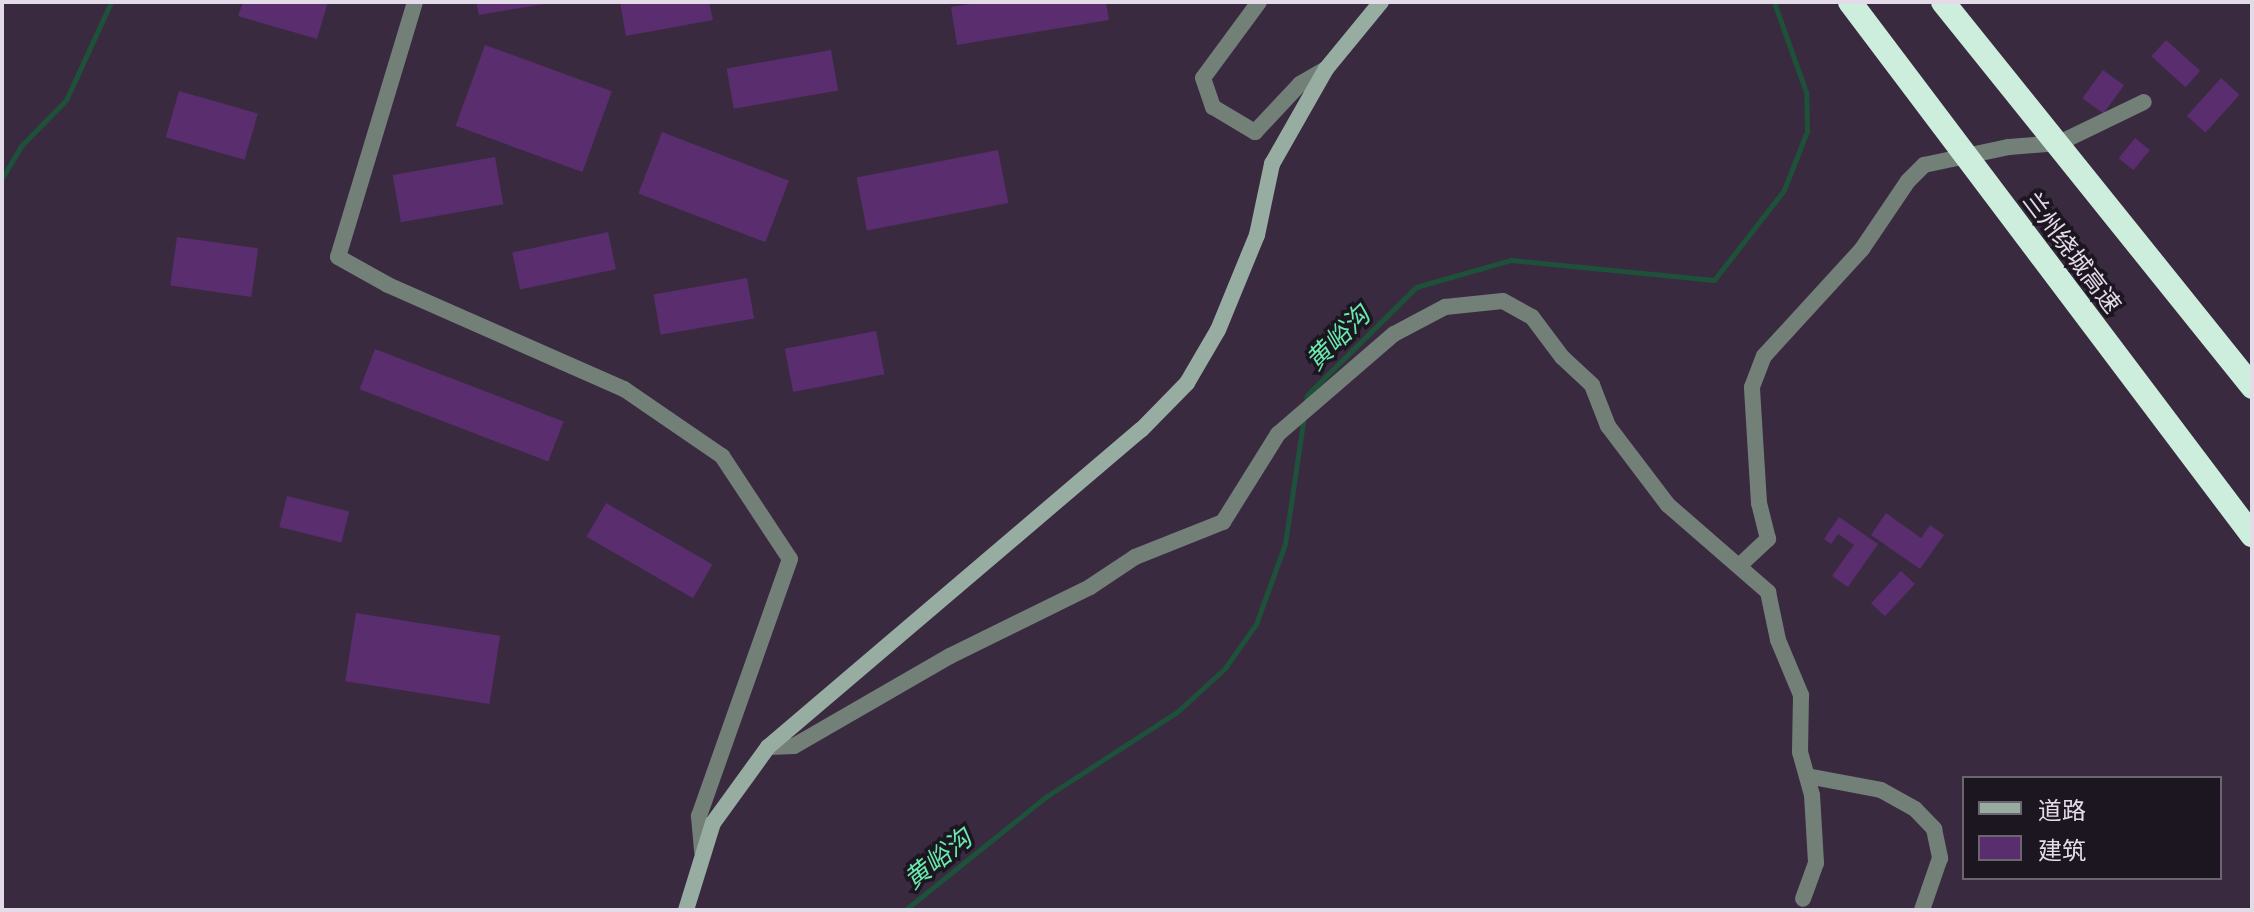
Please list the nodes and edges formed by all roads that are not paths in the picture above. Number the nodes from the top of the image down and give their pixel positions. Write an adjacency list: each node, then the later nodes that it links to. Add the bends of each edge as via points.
1 (415, 2): 13 (street, via 338,257 388,285 624,389 722,456 790,559 699,816)
2 (1259, 2): 6 (street, via 1203,78 1213,107 1255,132 1300,84)
3 (1381, 2): 6 (main road)
4 (1850, 2): 9 (highway, 兰州绕城高速, bridge)
5 (1943, 2): 8 (highway, bridge)
6 (1326, 69): 11 (main road, via 1272,164 1257,235 1218,330 1187,383 1141,430)
7 (2144, 102): 10 (street, via 2059,143 2009,147 1924,165 1908,181 1862,249 1764,356 1752,387 1759,503 1768,539)
8 (2252, 387)
9 (2252, 535)
10 (1739, 566): 11 (street, via 1668,505 1608,426 1592,385 1519,306 1475,300 1445,307 1394,334 1278,434 1223,522 1135,557 1090,587 950,656 794,746); 12 (street, via 1768,592 1778,640 1801,695 1800,752)
11 (768, 747): 13 (main road, via 728,798)
12 (1807, 776): 14 (street, via 1816,863); 16 (street, via 1881,790 1915,809 1934,829 1940,858)
13 (702, 852): 15 (main road)
14 (1803, 899)
15 (686, 910)
16 (1922, 910)

